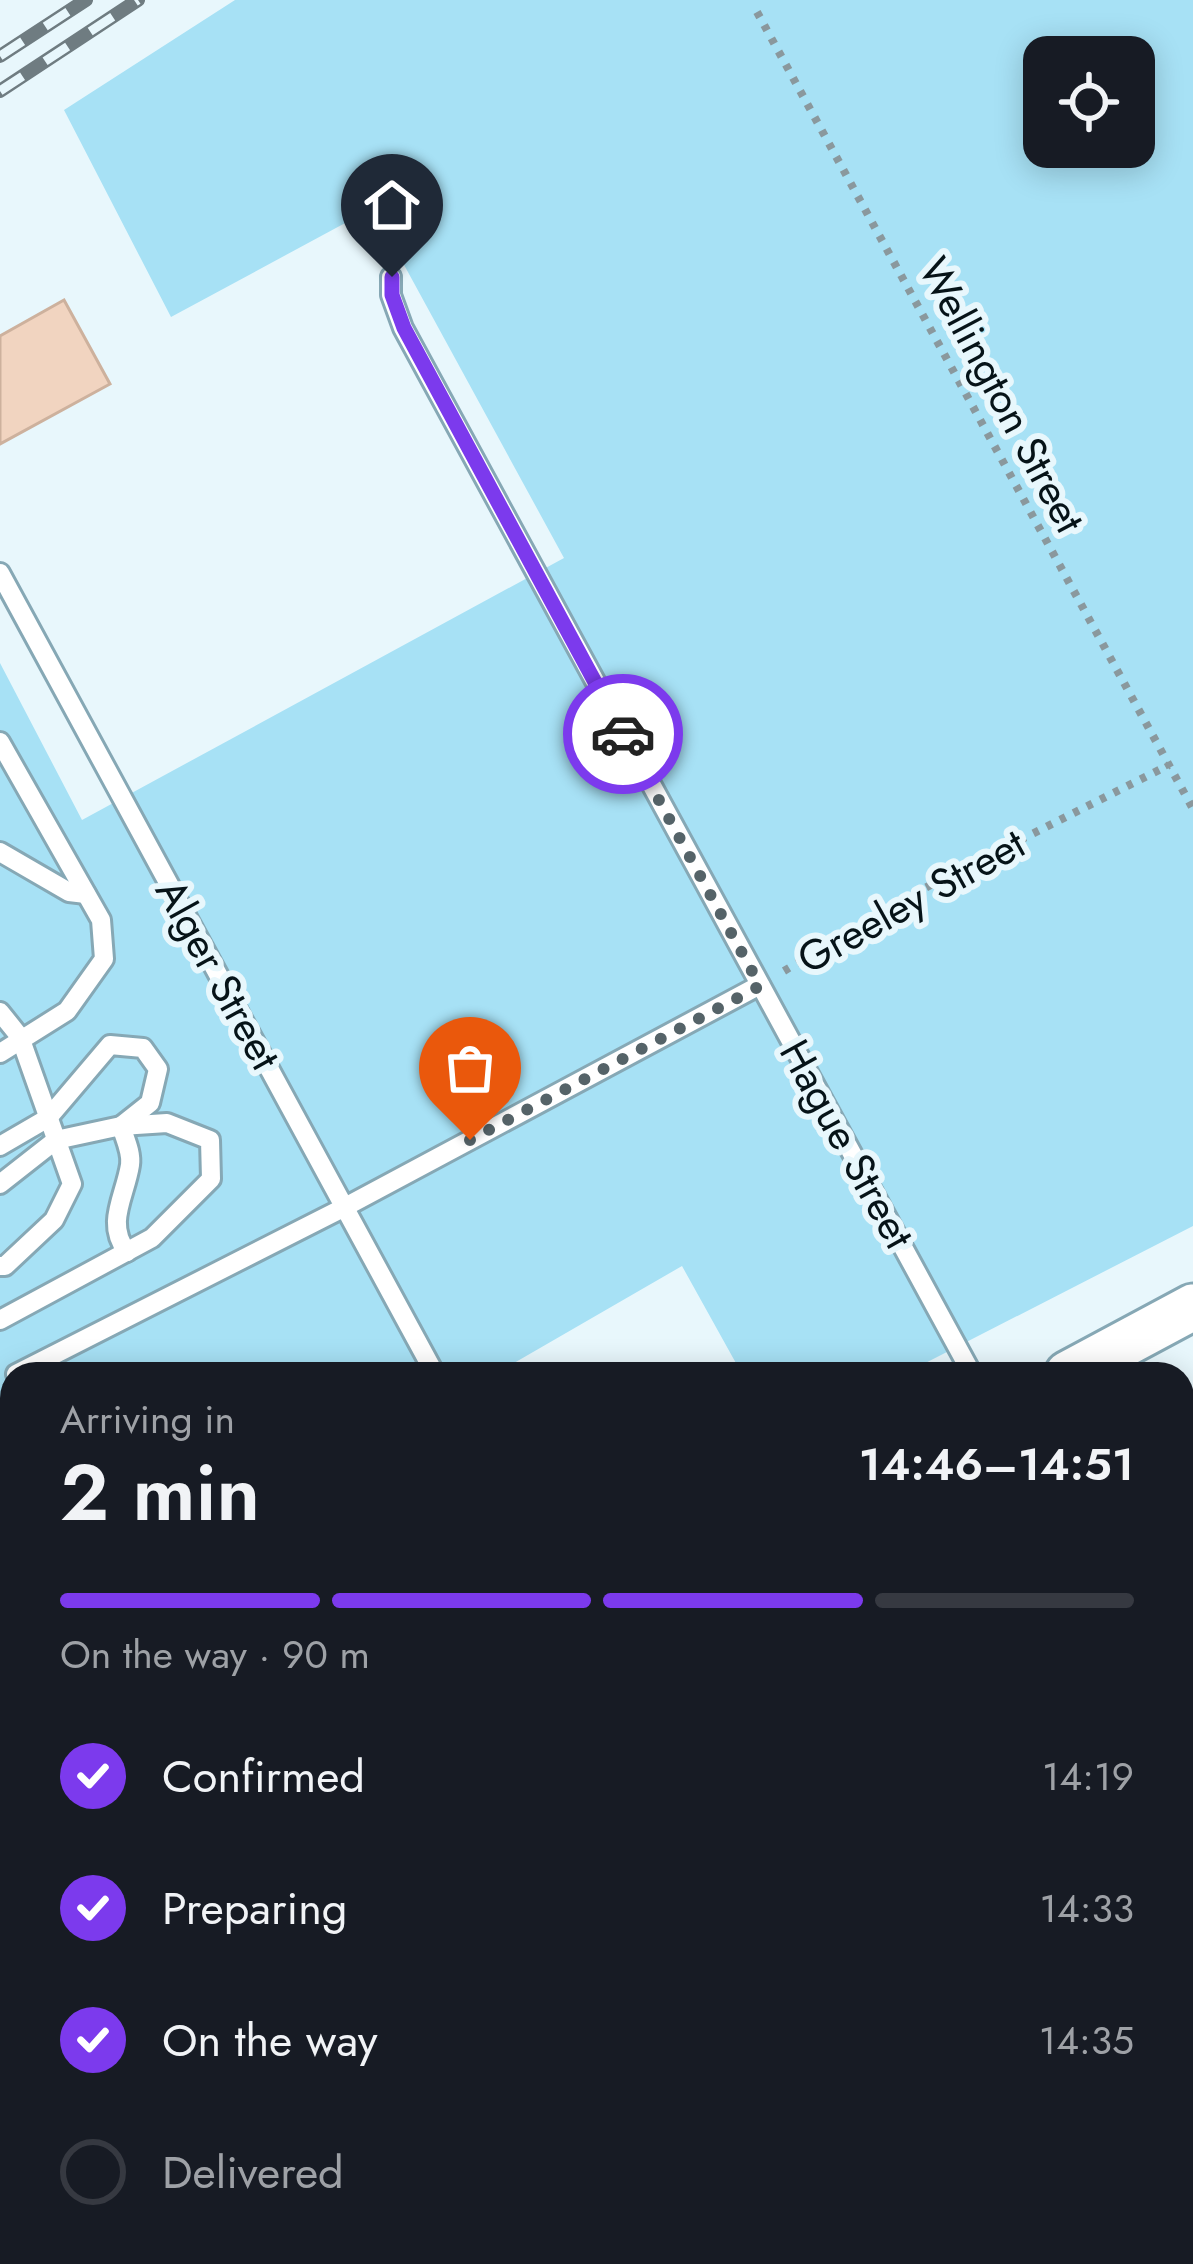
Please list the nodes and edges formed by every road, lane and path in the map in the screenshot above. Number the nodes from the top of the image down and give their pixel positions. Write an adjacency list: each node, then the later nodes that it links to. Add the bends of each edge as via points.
1 (757, 12): 5 (path, Wellington Street)
2 (392, 277): 9 (lane, Hague Street, via 404,328)
3 (0, 573): 18 (lane, Alger Street)
4 (0, 742): 8 (lane)
5 (1169, 765): 6 (path, Wellington Street); 9 (path, Greeley Street, via 909,896)
6 (1193, 808)
7 (0, 852): 8 (lane)
8 (86, 894): 11 (lane, via 101,920 104,959 67,1011)
9 (760, 986): 18 (lane, Greeley Street); 25 (lane, Hague Street)
10 (0, 1012): 11 (lane)
11 (20, 1037): 12 (lane); 13 (lane)
12 (0, 1053)
13 (48, 1118): 14 (lane, via 110,1045 143,1048 158,1069 150,1103); 15 (lane); 16 (lane)
14 (121, 1126): 15 (lane); 19 (lane, via 132,1160 116,1238); 19 (lane, via 166,1123 210,1141 211,1160 211,1179)
15 (56, 1140): 17 (lane); 20 (lane, via 72,1184 54,1220)
16 (0, 1146)
17 (0, 1184)
18 (345, 1207): 23 (lane, Greeley Street); 24 (lane, Alger Street)
19 (127, 1252): 22 (lane)
20 (0, 1266)
21 (1193, 1306): 26 (street)
22 (0, 1320)
23 (40, 1362)
24 (429, 1362)
25 (965, 1362)
26 (1090, 1362)

